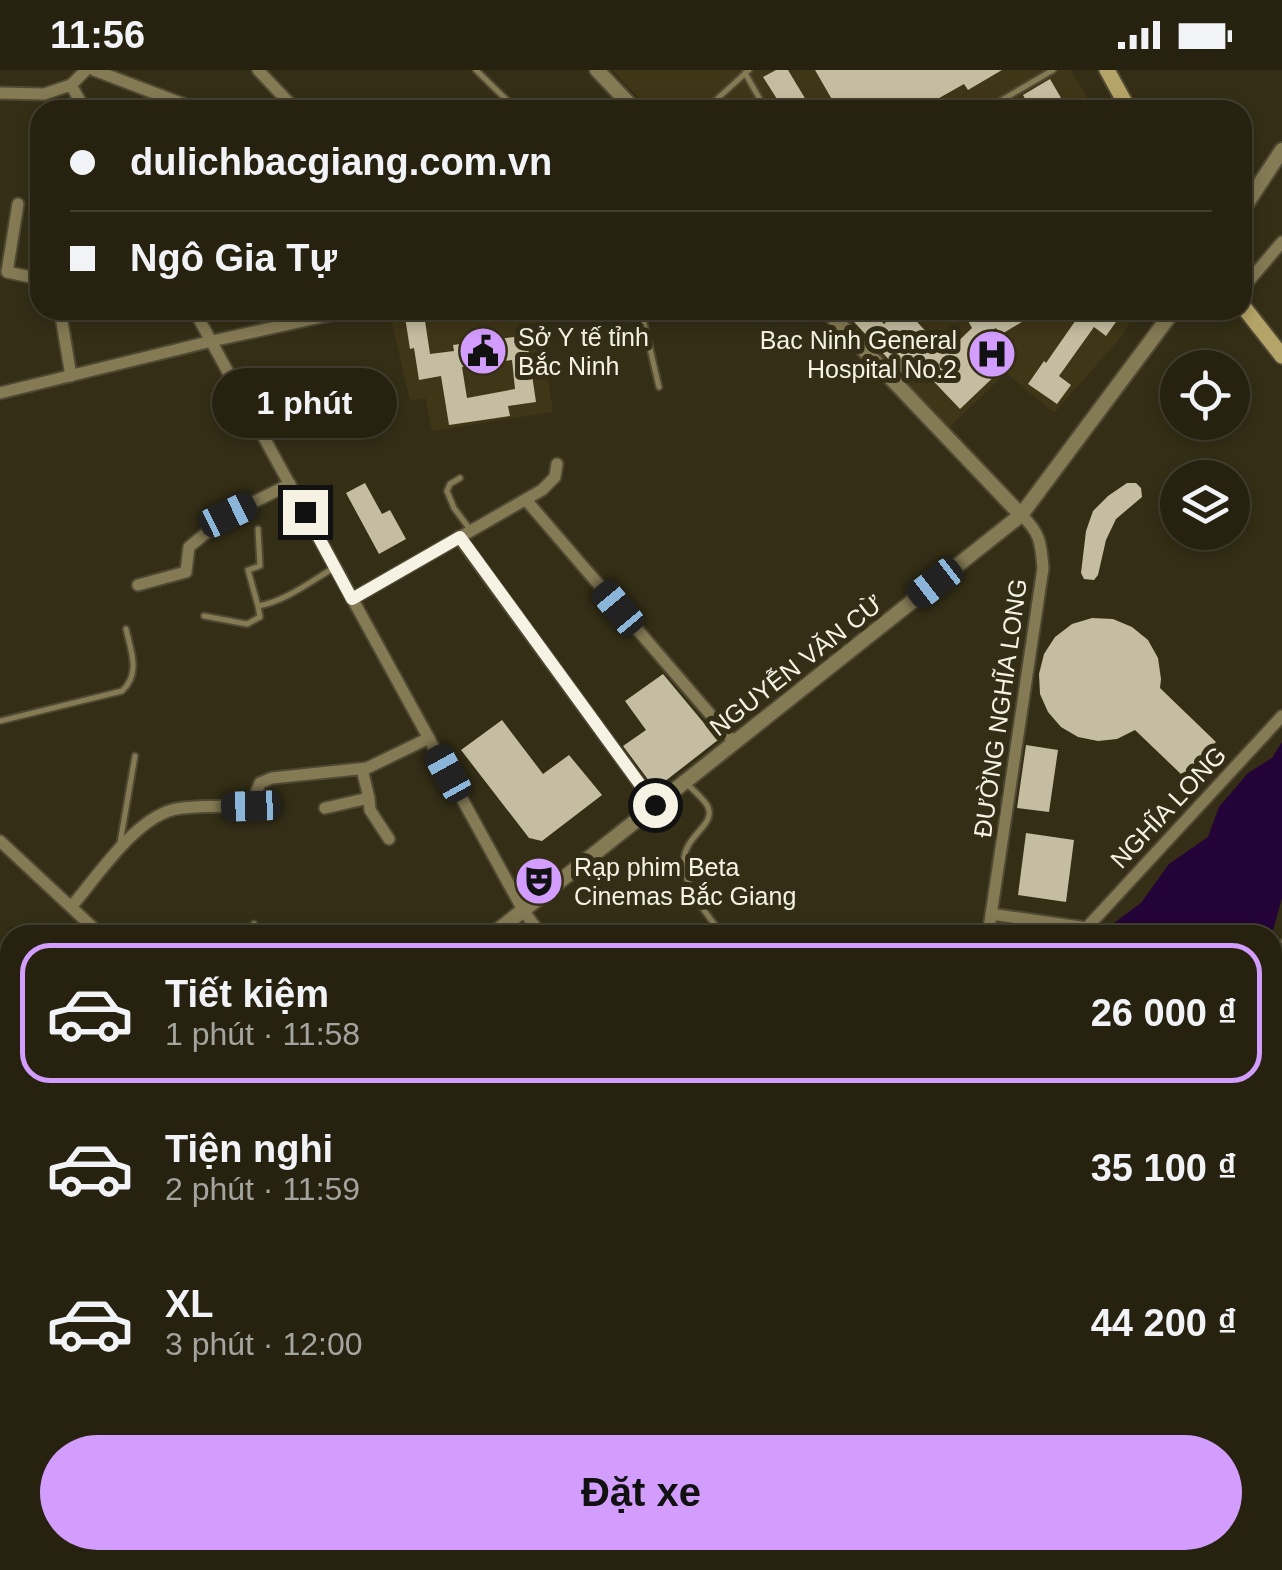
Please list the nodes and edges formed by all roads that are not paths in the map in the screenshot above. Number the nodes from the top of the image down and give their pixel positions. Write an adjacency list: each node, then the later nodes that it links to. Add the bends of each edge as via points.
1 (90, 70): 8 (street); 11 (street)
2 (258, 70): 12 (street)
3 (476, 70): 13 (lane)
4 (597, 70): 14 (street)
5 (1053, 70): 17 (lane)
6 (1107, 70): 18 (main road)
7 (747, 72): 15 (lane); 16 (lane)
8 (71, 85): 9 (street, via 44,94); 10 (street)
9 (0, 93)
10 (79, 100)
11 (172, 100)
12 (286, 100)
13 (507, 100)
14 (626, 100)
15 (716, 100)
16 (761, 100)
17 (1002, 100)
18 (1124, 100)
19 (1282, 150): 20 (street)
20 (1252, 196)
21 (18, 204): 23 (street, via 8,272)
22 (1282, 242): 24 (street)
23 (30, 277)
24 (1252, 278)
25 (1252, 318): 33 (main road)
26 (62, 320): 34 (street)
27 (200, 320): 32 (street)
28 (307, 320): 32 (street)
29 (643, 320): 35 (lane)
30 (836, 320): 41 (street)
31 (1167, 320): 41 (street, NGUYỄN VĂN CỪ)
32 (212, 341): 34 (street); 39 (street)
33 (1282, 356)
34 (70, 376): 36 (street)
35 (659, 388)
36 (0, 393)
37 (557, 464): 40 (street, via 555,477)
38 (460, 478): 43 (lane, via 447,492)
39 (290, 484): 44 (street); 45 (street, via 228,515 189,548 186,572)
40 (526, 500): 43 (street); 53 (street)
41 (1021, 515): 53 (street, NGUYỄN VĂN CỪ); 65 (street, ĐƯỜNG NGHĨA LONG, via 1035,527 1043,568)
42 (258, 529): 47 (lane, via 260,566 248,570)
43 (465, 534): 46 (street); 58 (street)
44 (335, 567): 46 (street); 47 (lane)
45 (138, 585)
46 (352, 599): 52 (street)
47 (258, 606): 48 (lane, via 260,617 247,624)
48 (204, 616)
49 (126, 629): 51 (lane, via 134,674 122,691)
50 (1282, 716): 72 (street, NGHĨA LONG)
51 (0, 721)
52 (429, 738): 55 (street); 64 (street)
53 (734, 742): 56 (street, NGUYỄN VĂN CỪ)
54 (135, 756): 62 (lane)
55 (362, 769): 57 (street); 62 (street, via 272,778 260,783 251,806 174,809 144,825)
56 (684, 782): 58 (street, NGUYỄN VĂN CỪ); 69 (lane, via 710,816 684,856 695,896)
57 (368, 798): 59 (street); 60 (street)
58 (655, 805): 64 (street, NGUYỄN VĂN CỪ)
59 (324, 808)
60 (389, 838)
61 (0, 842): 63 (street)
62 (120, 850): 63 (street)
63 (71, 907): 66 (street)
64 (523, 910): 67 (street, NGUYỄN VĂN CỪ); 68 (street)
65 (991, 914): 70 (street, ĐƯỜNG NGHĨA LONG); 71 (street)
66 (90, 925)
67 (504, 925)
68 (534, 925)
69 (715, 925)
70 (989, 925)
71 (1051, 925)
72 (1090, 925)

